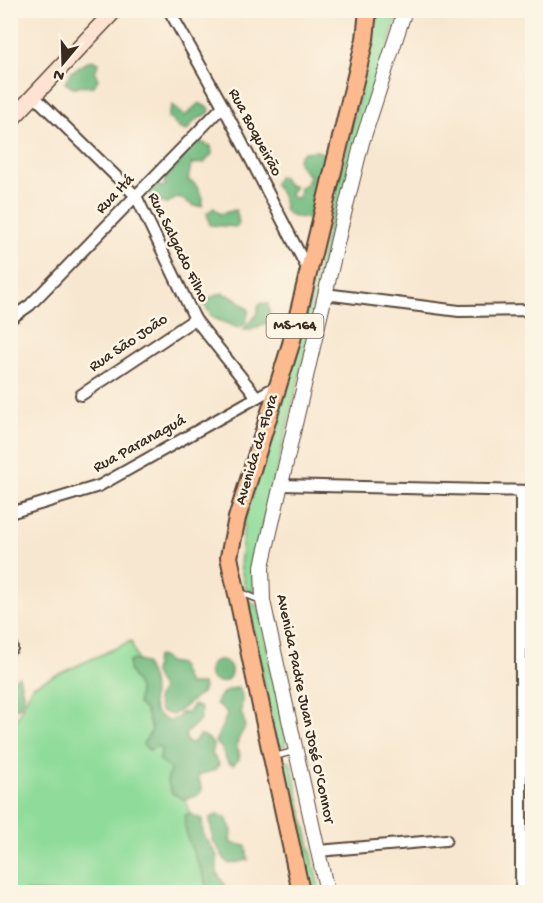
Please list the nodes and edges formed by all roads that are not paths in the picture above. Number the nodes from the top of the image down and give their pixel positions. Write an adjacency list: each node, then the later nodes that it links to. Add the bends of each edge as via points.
1 (115, 10): 5 (main road)
2 (169, 10): 7 (street, Rua Boqueirão)
3 (368, 10): 10 (main road, Avenida da Flora / MS-164, via 365,39)
4 (405, 10): 11 (street, Avenida Padre Juan José O'Connor, via 362,142)
5 (34, 96): 8 (main road); 9 (street, Rua Salgado Filho)
6 (10, 98): 8 (street)
7 (223, 106): 9 (street, Rua Itá); 10 (street, Rua Boqueirão)
8 (13, 118)
9 (136, 196): 13 (street, Rua Salgado Filho); 14 (street, Rua Itá, via 30,305)
10 (308, 270): 15 (main road, Avenida da Flora / MS-164)
11 (325, 294): 12 (street, via 459,311); 18 (street, Avenida Padre Juan José O'Connor)
12 (532, 310)
13 (195, 319): 16 (street, Rua São João); 17 (street, Rua Salgado Filho)
14 (10, 320)
15 (278, 386): 17 (street, Rua Paranaguá); 22 (main road, Avenida da Flora / MS-164, via 232,537 229,557)
16 (81, 395)
17 (257, 398): 21 (street, Rua Paranaguá, via 99,486)
18 (280, 485): 19 (street); 23 (street, Avenida Padre Juan José O'Connor, via 262,566)
19 (521, 491): 20 (street); 24 (street)
20 (532, 491)
21 (10, 513)
22 (236, 590): 23 (lane); 26 (main road, Avenida da Flora / MS-164)
23 (263, 601): 25 (street, Avenida Padre Juan José O'Connor)
24 (527, 674): 27 (street)
25 (295, 751): 26 (lane); 30 (street, Avenida Padre Juan José O'Connor)
26 (272, 757): 31 (main road, Avenida da Flora / MS-164)
27 (521, 836): 28 (street); 33 (street)
28 (532, 836)
29 (446, 840): 30 (street)
30 (318, 851): 32 (street, Avenida Padre Juan José O'Connor)
31 (301, 892)
32 (327, 892)
33 (521, 892)

